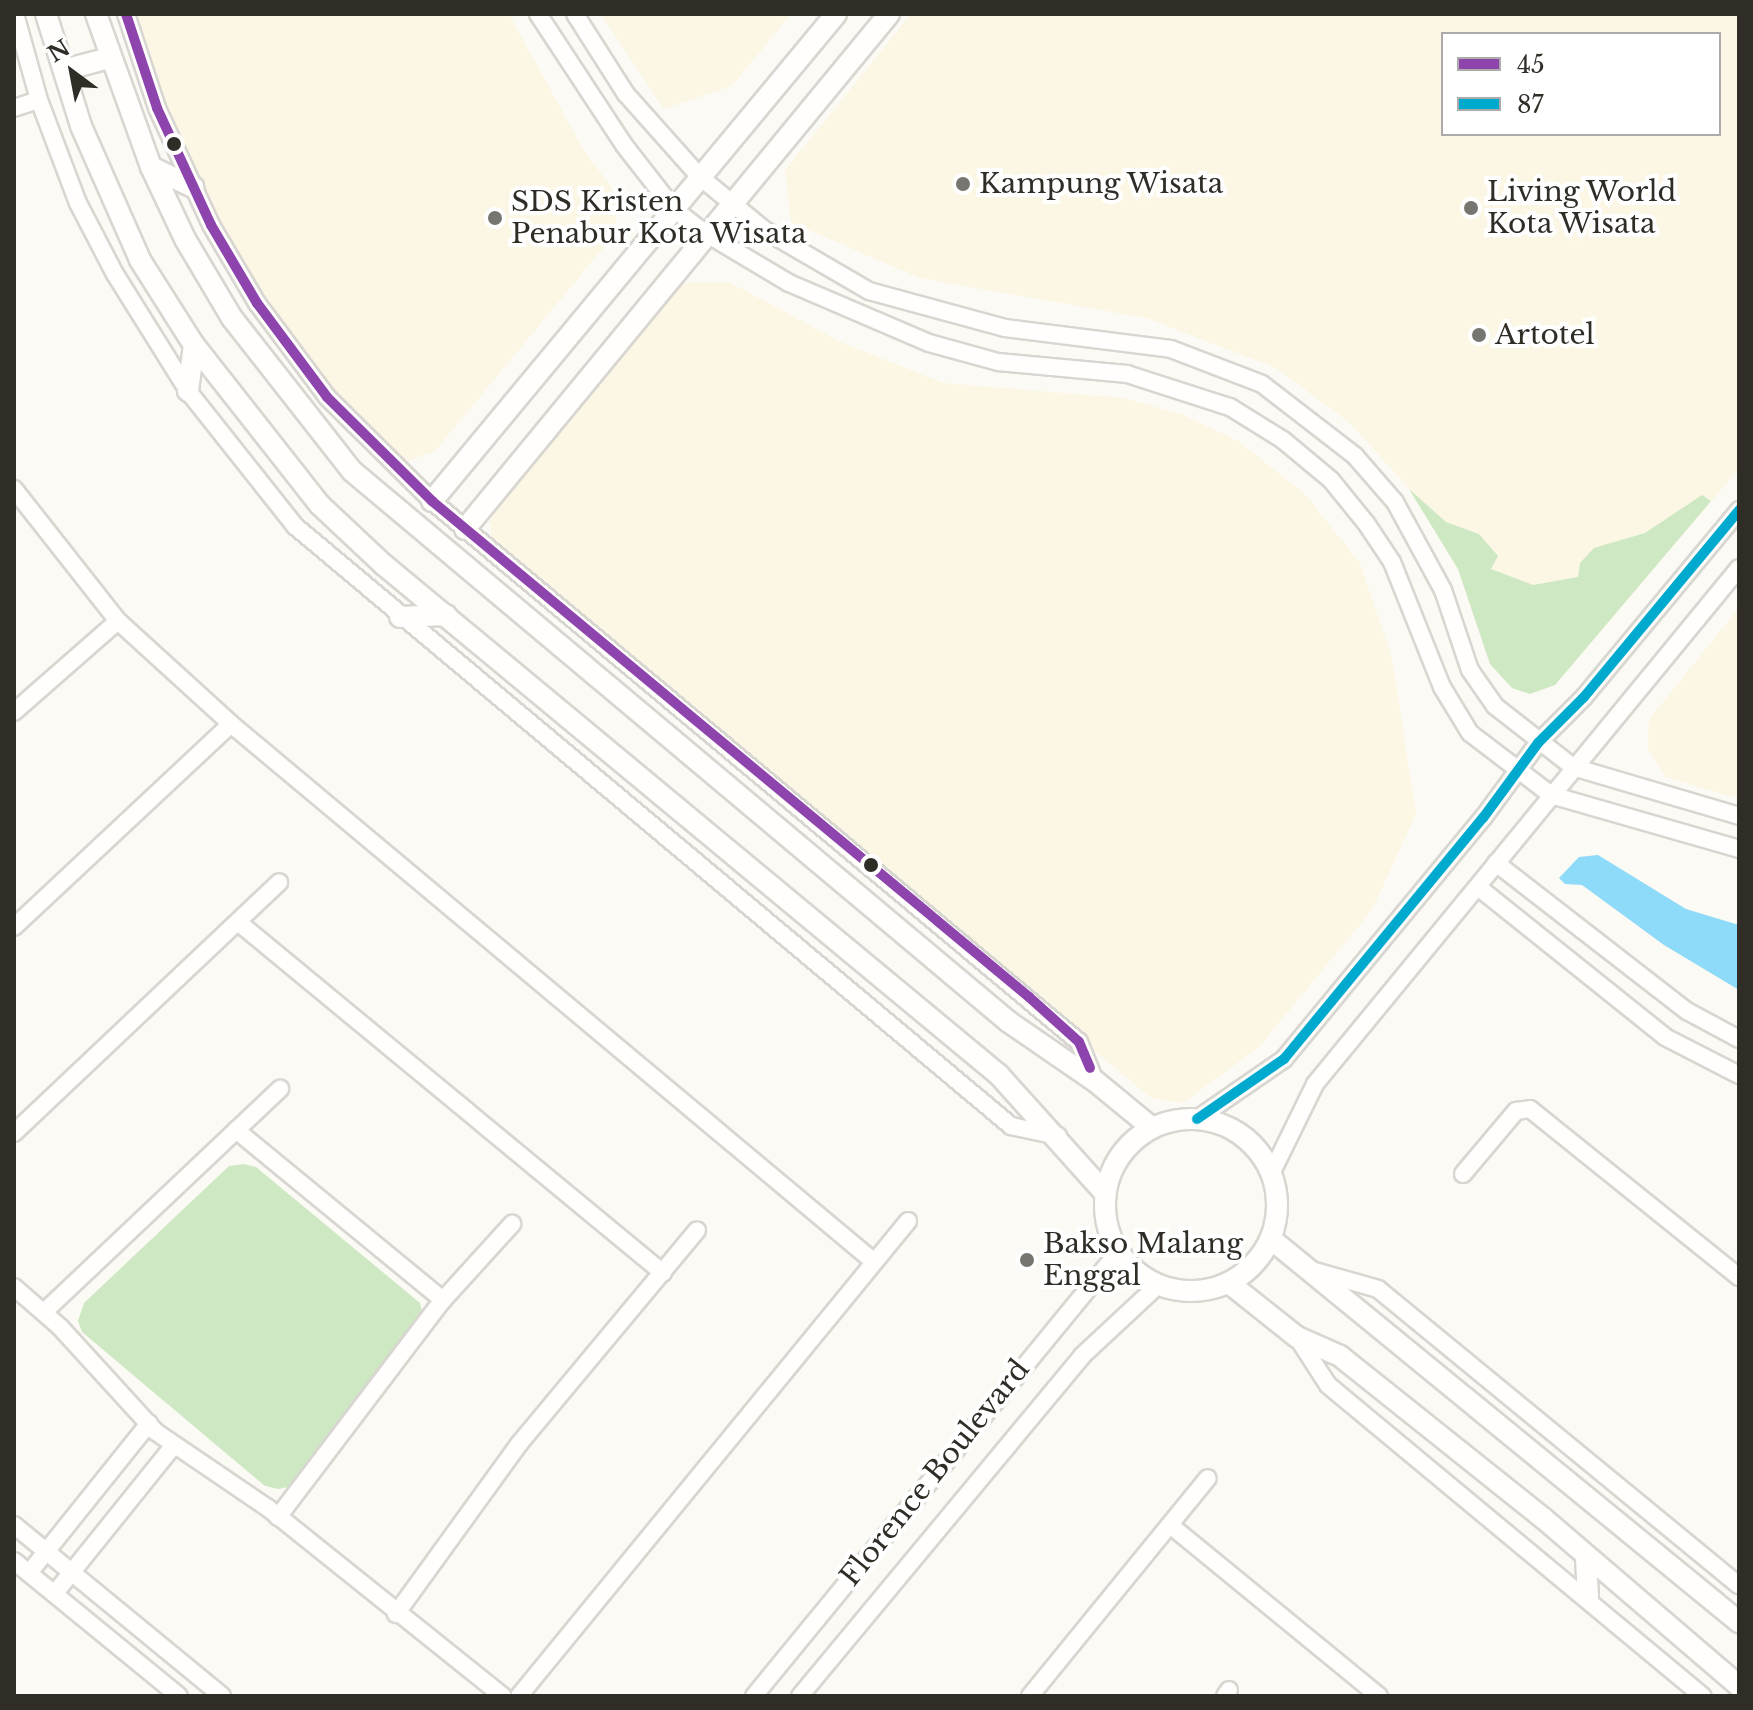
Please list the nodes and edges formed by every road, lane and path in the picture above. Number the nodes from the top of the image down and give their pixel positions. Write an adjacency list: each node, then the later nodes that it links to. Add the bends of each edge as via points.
1 (15, 14): 11 (street)
2 (46, 14): 10 (street)
3 (96, 14): 9 (street)
4 (126, 14): 16 (street, via 157,108)
5 (538, 14): 18 (street, via 569,67)
6 (575, 14): 15 (street, via 626,94)
7 (836, 14): 15 (street)
8 (889, 14): 17 (street)
9 (109, 58): 10 (street); 14 (street)
10 (64, 70): 20 (street, via 127,232)
11 (22, 75): 12 (street)
12 (39, 100): 13 (street); 21 (street, via 78,203)
13 (14, 108)
14 (151, 167): 16 (street); 45 (street, via 185,239 232,318 352,471 1009,1022)
15 (700, 177): 17 (street); 18 (street)
16 (193, 187): 23 (street, via 257,303 299,361 327,397)
17 (731, 202): 19 (street); 32 (street, via 766,231 869,291 1005,328 1171,349 1262,384 1355,456 1395,502 1443,590 1470,670 1495,706)
18 (674, 209): 19 (street); 23 (street)
19 (705, 233): 25 (street); 34 (street, via 789,283 929,343 998,362 1127,374 1172,385 1230,407 1283,440 1331,480 1366,523 1412,602 1442,687 1470,733)
20 (194, 345): 21 (street); 27 (street, via 320,505)
21 (188, 391): 28 (street, via 295,526)
22 (16, 496): 29 (street)
23 (432, 501): 25 (street)
24 (1739, 510): 32 (street, via 1584,697)
25 (465, 529): 45 (street, via 1029,997 1079,1042)
26 (1739, 568): 33 (street)
27 (446, 615): 28 (street); 51 (street, via 847,945 999,1075)
28 (400, 617): 51 (street, via 1011,1126)
29 (118, 621): 30 (street); 31 (street)
30 (14, 712)
31 (231, 724): 42 (street); 60 (street)
32 (1538, 743): 33 (street); 34 (street)
33 (1573, 767): 35 (street); 36 (street)
34 (1515, 771): 35 (street); 47 (street, via 1483,818 1284,1059)
35 (1551, 795): 37 (street); 38 (street)
36 (1739, 816)
37 (1739, 849)
38 (1496, 863): 40 (street); 43 (street, via 1687,1011)
39 (279, 882): 41 (street)
40 (1478, 887): 44 (street, via 1665,1037); 52 (street, via 1315,1084)
41 (238, 922): 50 (street); 62 (street)
42 (14, 927)
43 (1739, 1039)
44 (1739, 1075)
45 (1095, 1081): 48 (street)
46 (280, 1089): 49 (street)
47 (1197, 1119): 48 (street); 52 (street, via 1243,1136)
48 (1152, 1128): 54 (street, via 1127,1147)
49 (236, 1130): 67 (street); 68 (street)
50 (14, 1133)
51 (1059, 1137): 54 (street)
52 (1271, 1174): 58 (street, via 1277,1199)
53 (1463, 1174): 63 (street, via 1516,1111 1530,1109)
54 (1104, 1192): 59 (street, via 1109,1232)
55 (908, 1221): 60 (street)
56 (512, 1224): 67 (street)
57 (697, 1230): 62 (street)
58 (1271, 1239): 61 (street); 64 (street)
59 (1119, 1251): 65 (street); 91 (street, Florence Boulevard)
60 (873, 1261): 90 (street)
61 (1309, 1269): 81 (street, via 1378,1289); 85 (street)
62 (663, 1273): 84 (street, via 519,1444)
63 (1739, 1277)
64 (1229, 1283): 65 (street, via 1201,1291); 69 (street)
65 (1158, 1285): 92 (street, Florence Boulevard, via 1083,1355)
66 (14, 1287): 68 (street)
67 (443, 1300): 73 (street)
68 (44, 1312): 70 (street)
69 (1297, 1337): 77 (street, via 1340,1356); 83 (street, via 1328,1385)
70 (149, 1423): 71 (street); 76 (street)
71 (174, 1445): 73 (street); 79 (street)
72 (1208, 1478): 75 (street)
73 (278, 1517): 84 (street)
74 (14, 1525): 76 (street)
75 (1170, 1525): 93 (street); 94 (street)
76 (45, 1551): 79 (street); 80 (street)
77 (1586, 1558): 83 (street); 86 (street)
78 (14, 1561): 80 (street)
79 (71, 1570): 82 (street); 88 (street)
80 (29, 1573): 82 (street)
81 (1739, 1586)
82 (55, 1593): 87 (street)
83 (1588, 1598): 95 (street)
84 (396, 1614): 89 (street)
85 (1739, 1622)
86 (1739, 1686)
87 (179, 1696)
88 (222, 1696)
89 (503, 1696)
90 (519, 1696)
91 (754, 1696)
92 (800, 1696)
93 (1030, 1696)
94 (1379, 1696)
95 (1703, 1696)

